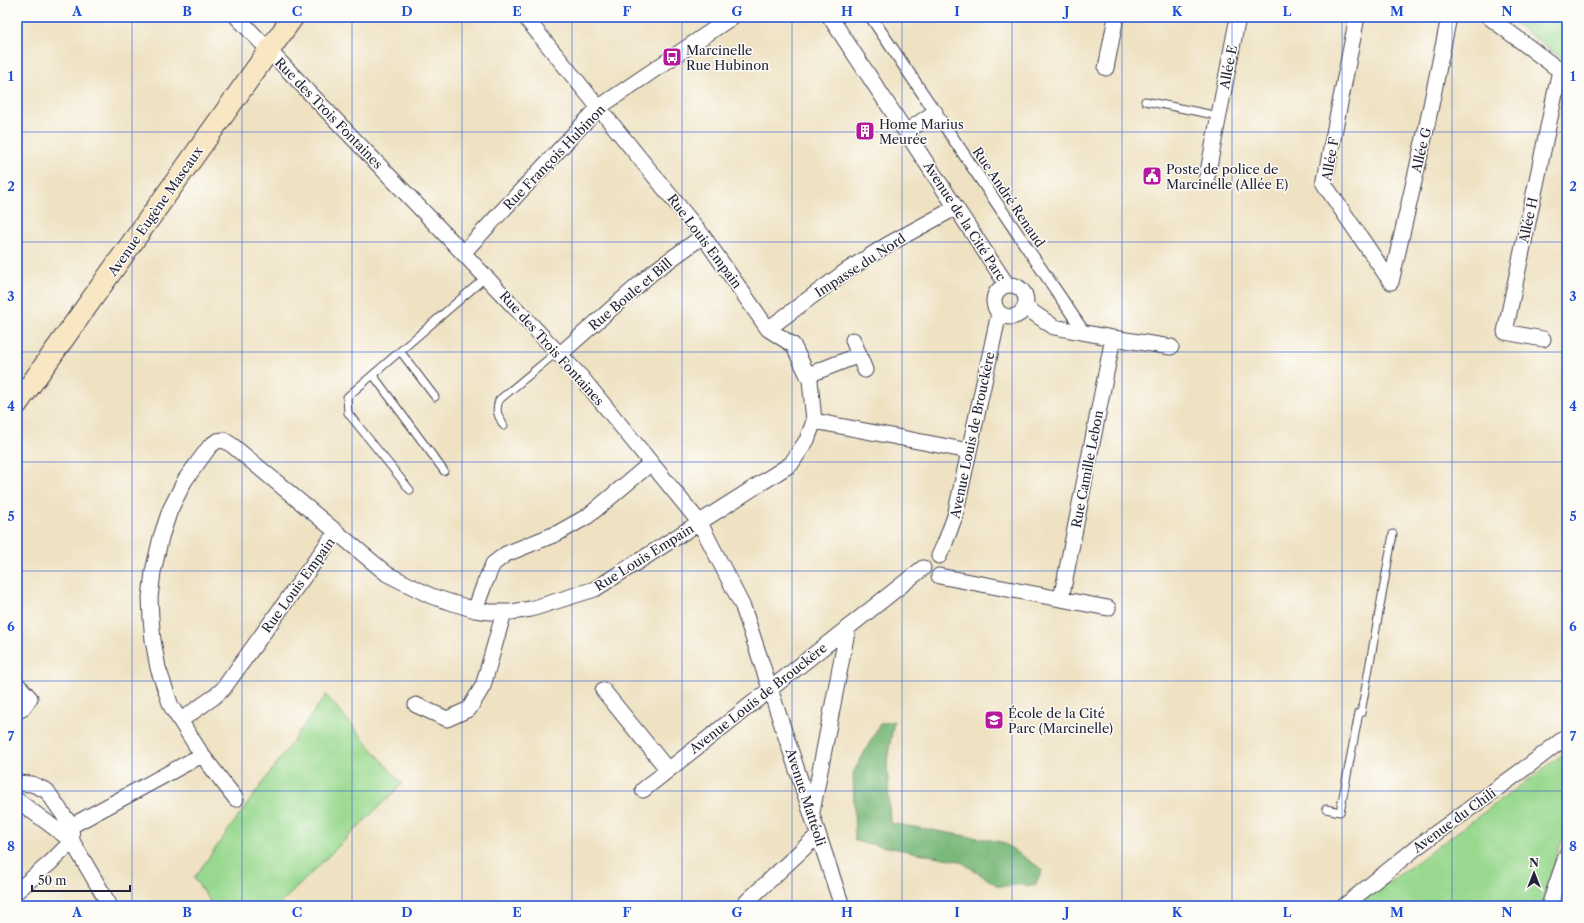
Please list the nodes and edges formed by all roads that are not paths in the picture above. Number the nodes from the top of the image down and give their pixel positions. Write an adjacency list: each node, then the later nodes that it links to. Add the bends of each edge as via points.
1 (237, 17): 12 (street, Rue des Trois Fontaines)
2 (293, 17): 12 (main road, Avenue Eugène Mascaux)
3 (525, 17): 16 (street, Rue Louis Empain)
4 (732, 17): 16 (street, Rue François Hubinon)
5 (830, 17): 19 (street, Avenue de la Cité Parc)
6 (871, 17): 17 (street, Rue André Renaud)
7 (1116, 17): 13 (street)
8 (1238, 17): 18 (street, Allée E)
9 (1357, 17): 25 (street, Allée F, via 1324,184)
10 (1449, 17): 25 (street, Allée G)
11 (1489, 17): 14 (street)
12 (269, 51): 23 (street, Rue des Trois Fontaines); 42 (main road, Avenue Eugène Mascaux)
13 (1106, 68)
14 (1564, 73): 32 (street, Allée H, via 1505,332)
15 (1145, 101): 18 (lane)
16 (598, 108): 22 (street, Rue Louis Empain); 23 (street, Rue François Hubinon)
17 (935, 112): 19 (street); 30 (street, Rue André Renaud)
18 (1219, 116): 20 (street, Allée E)
19 (906, 132): 21 (street, Avenue de la Cité Parc)
20 (1206, 182)
21 (955, 208): 26 (street, Avenue de la Cité Parc); 29 (street, Impasse du Nord, via 846,271)
22 (703, 236): 29 (street, Rue Louis Empain); 36 (street, Rue Boule et Bill, via 653,272)
23 (463, 253): 24 (street, Rue des Trois Fontaines)
24 (486, 277): 35 (lane); 36 (street, Rue des Trois Fontaines)
25 (1391, 282)
26 (1007, 285): 27 (street, via 1020,289 1026,297); 28 (street, via 998,290 994,299)
27 (1025, 307): 28 (street, via 1014,317); 30 (street, via 1054,327)
28 (999, 313): 45 (street, Avenue Louis de Brouckère)
29 (768, 329): 40 (street, Rue Louis Empain, via 793,345)
30 (1084, 332): 31 (street)
31 (1113, 338): 34 (street); 55 (street, Rue Camille Lebon)
32 (1543, 339)
33 (853, 340): 37 (street)
34 (1171, 347)
35 (400, 352): 39 (lane); 41 (lane)
36 (558, 353): 44 (lane, via 499,400 496,408); 46 (street, Rue des Trois Fontaines, via 582,378)
37 (859, 355): 38 (street); 40 (street)
38 (865, 370)
39 (373, 375): 47 (lane); 48 (lane, via 347,397 348,412)
40 (808, 375): 43 (street, Rue Louis Empain)
41 (435, 397)
42 (17, 404)
43 (814, 421): 45 (street); 49 (street, Rue Louis Empain, via 807,440 790,464)
44 (504, 426)
45 (969, 451): 52 (street, Avenue Louis de Brouckère, via 955,516)
46 (651, 463): 49 (street, Rue des Trois Fontaines); 57 (street, via 588,516 558,533 506,554 493,564)
47 (444, 471)
48 (410, 490)
49 (700, 522): 58 (street, Rue Louis Empain, via 595,590 531,609); 61 (street, Rue des Trois Fontaines, via 743,606)
50 (336, 532): 57 (street, Rue Louis Empain, via 387,574 431,596); 65 (street, Rue Louis Empain, via 223,688 214,698); 65 (street, via 224,440 218,440 210,446 185,480 170,510 160,537 151,582 151,618 158,668 171,706)
51 (1393, 534): 73 (lane, via 1340,812)
52 (939, 556): 53 (street, via 929,556 923,563); 54 (street, via 945,566)
53 (923, 568): 54 (street, via 930,576); 59 (street, Avenue Louis de Brouckère)
54 (938, 576): 55 (street)
55 (1061, 599): 56 (street)
56 (1108, 608)
57 (476, 610): 58 (street, Rue Louis Empain)
58 (504, 612): 63 (street, via 483,686 469,709 447,719)
59 (848, 627): 61 (street, Avenue Louis de Brouckère); 74 (street, Avenue Louis de Brouckère)
60 (17, 684): 64 (street, via 30,698 22,709)
61 (770, 688): 68 (street, Avenue Louis de Brouckère); 74 (street, Avenue Mattéoli)
62 (603, 690): 68 (street)
63 (416, 705)
64 (17, 711)
65 (181, 720): 67 (street)
66 (1567, 736): 83 (street, Avenue du Chili, via 1417,847)
67 (202, 756): 71 (street); 75 (street)
68 (668, 770): 70 (street, Avenue Louis de Brouckère)
69 (17, 783): 75 (street, via 32,784 47,791)
70 (643, 790)
71 (236, 798)
72 (17, 800): 77 (street)
73 (1326, 809)
74 (812, 814): 76 (street, Avenue Mattéoli)
75 (71, 826): 77 (street)
76 (818, 835): 81 (street); 82 (street, Avenue Mattéoli)
77 (72, 841): 79 (street, via 50,864); 80 (street)
78 (1567, 854): 84 (street)
79 (17, 891)
80 (110, 906)
81 (742, 906)
82 (842, 906)
83 (1344, 906)
84 (1549, 906)

